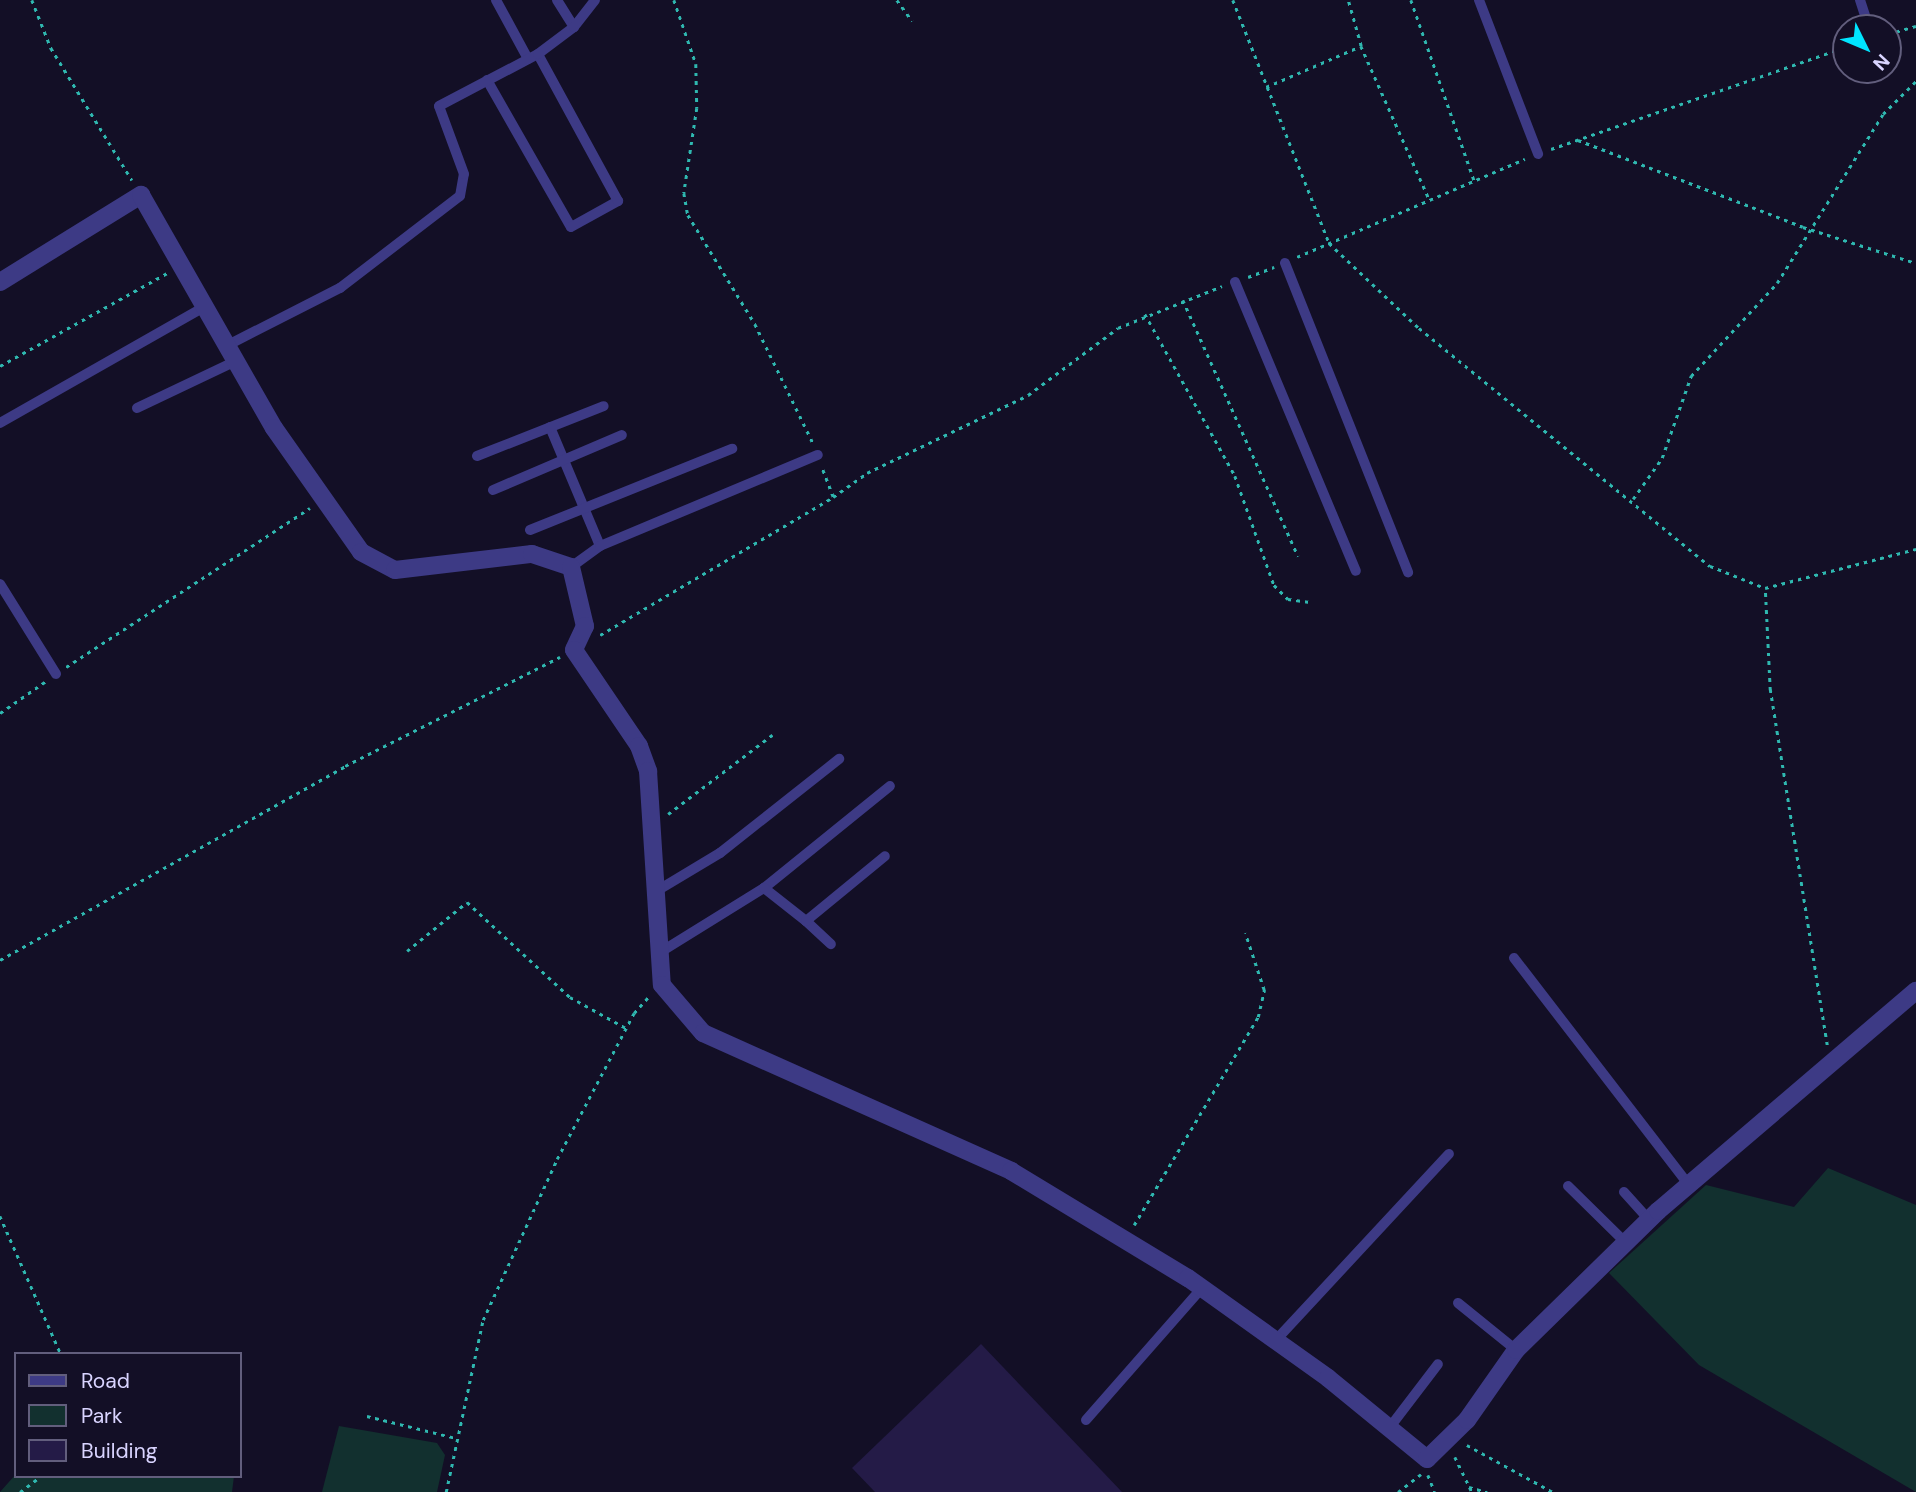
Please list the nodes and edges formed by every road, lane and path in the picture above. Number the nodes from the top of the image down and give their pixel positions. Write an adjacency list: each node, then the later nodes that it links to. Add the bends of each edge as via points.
1 (32, 0): 22 (path, via 51,48)
2 (496, 0): 15 (lane)
3 (557, 0): 12 (lane)
4 (595, 0): 12 (lane)
5 (674, 0): 42 (path, via 695,64 697,108 684,193 688,215 796,399)
6 (897, 0): 11 (path)
7 (1233, 0): 18 (path)
8 (1348, 0): 13 (path)
9 (1411, 0): 21 (path)
10 (1479, 0): 20 (lane)
11 (912, 21)
12 (574, 27): 15 (lane)
13 (1362, 46): 18 (path); 23 (path)
14 (1832, 52): 19 (path)
15 (533, 56): 16 (lane); 16 (lane, via 618,201 571,227)
16 (487, 80): 34 (lane, via 439,106 464,174 460,195 341,288)
17 (1916, 81): 24 (path, via 1884,114)
18 (1266, 87): 25 (path)
19 (1578, 140): 20 (path); 24 (path)
20 (1538, 154): 21 (path)
21 (1474, 180): 23 (path)
22 (141, 195): 28 (street); 29 (street)
23 (1429, 199): 25 (path)
24 (1814, 231): 27 (path); 47 (path, via 1734,336 1690,376 1662,458)
25 (1329, 243): 26 (path); 47 (path, via 1419,328)
26 (1285, 262): 30 (path); 56 (lane)
27 (1916, 262)
28 (183, 264): 32 (street); 35 (path)
29 (0, 282)
30 (1235, 282): 31 (path); 55 (lane)
31 (1182, 300): 33 (path); 53 (path)
32 (207, 305): 34 (street); 38 (lane)
33 (1145, 314): 46 (path, via 1028,395 867,473); 60 (path, via 1227,458 1274,585 1287,600)
34 (232, 353): 37 (lane); 48 (street)
35 (0, 366)
36 (604, 406): 39 (lane)
37 (137, 408)
38 (0, 423)
39 (550, 427): 43 (lane); 44 (lane)
40 (622, 435): 44 (lane)
41 (732, 449): 49 (lane)
42 (818, 455): 46 (path); 51 (lane)
43 (477, 456)
44 (564, 460): 45 (lane); 49 (lane)
45 (493, 490)
46 (833, 497): 61 (path)
47 (1632, 501): 58 (path, via 1710,566)
48 (320, 502): 54 (street, via 361,552 395,570 532,554); 62 (path)
49 (584, 509): 50 (lane); 51 (lane)
50 (530, 530)
51 (600, 546): 54 (lane)
52 (1916, 549): 58 (path)
53 (1298, 556)
54 (571, 567): 61 (street, via 584,626)
55 (1356, 571)
56 (1408, 572)
57 (0, 584): 59 (lane)
58 (1765, 587): 81 (path, via 1770,690)
59 (4, 598): 62 (lane)
60 (1310, 602)
61 (574, 650): 67 (street, via 639,746); 77 (path, via 345,766)
62 (57, 674): 63 (path)
63 (0, 713)
64 (772, 735): 67 (path, via 714,784)
65 (839, 759): 70 (lane, via 720,853)
66 (890, 786): 69 (lane)
67 (652, 822): 70 (street)
68 (886, 856): 71 (lane)
69 (764, 888): 71 (lane); 75 (lane)
70 (655, 892): 75 (street)
71 (806, 920): 73 (lane)
72 (1245, 933): 88 (path, via 1264,990 1258,1017)
73 (831, 944)
74 (407, 951): 80 (path, via 467,902 570,997)
75 (655, 956): 78 (street)
76 (1514, 958): 83 (lane)
77 (0, 960)
78 (662, 985): 80 (path); 88 (street, via 703,1033 733,1050 812,1077 1011,1171)
79 (1916, 991): 81 (street)
80 (626, 1028): 99 (path, via 483,1320)
81 (1831, 1066): 83 (street)
82 (1449, 1154): 92 (lane)
83 (1688, 1184): 87 (street)
84 (1568, 1186): 89 (lane)
85 (1624, 1192): 87 (lane)
86 (0, 1216): 94 (path)
87 (1649, 1220): 89 (street)
88 (1124, 1240): 90 (street)
89 (1626, 1243): 93 (street)
90 (1202, 1288): 92 (street); 97 (lane)
91 (1458, 1303): 93 (lane)
92 (1276, 1340): 98 (street)
93 (1516, 1350): 100 (street)
94 (60, 1352)
95 (1438, 1364): 98 (lane)
96 (367, 1416): 99 (path)
97 (1086, 1420)
98 (1390, 1427): 100 (street, via 1427,1460)
99 (456, 1438): 104 (path)
100 (1454, 1440): 102 (path, via 1454,1455); 109 (path)
101 (38, 1478): 103 (path)
102 (1469, 1487): 107 (path); 108 (path)
103 (20, 1492)
104 (446, 1492)
105 (1398, 1492): 106 (path, via 1426,1470)
106 (1434, 1492)
107 (1472, 1492)
108 (1487, 1492)
109 (1553, 1492)

